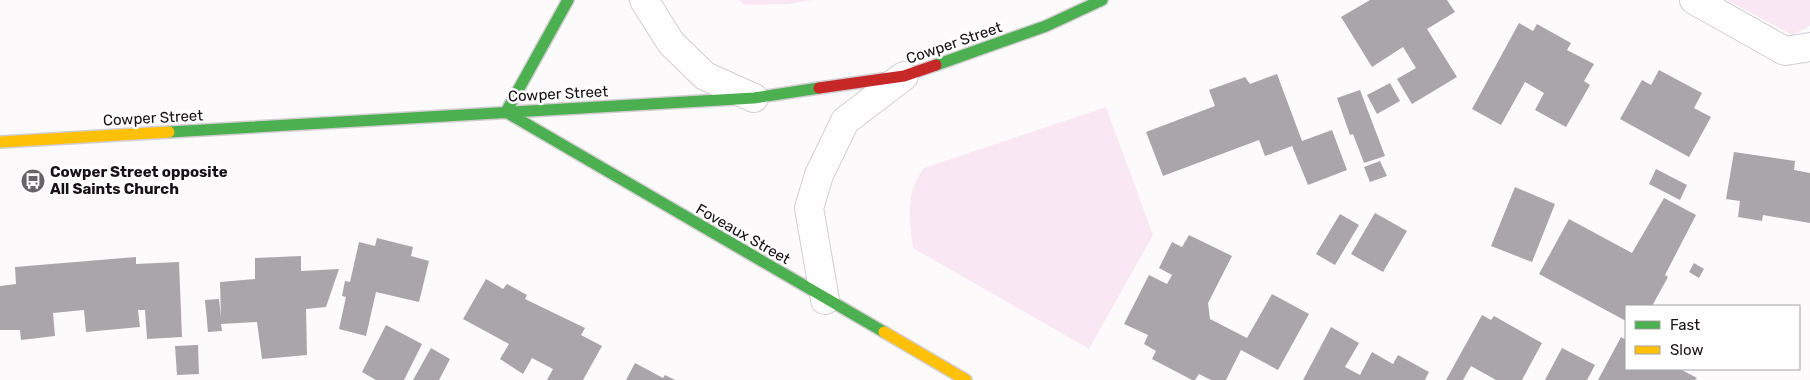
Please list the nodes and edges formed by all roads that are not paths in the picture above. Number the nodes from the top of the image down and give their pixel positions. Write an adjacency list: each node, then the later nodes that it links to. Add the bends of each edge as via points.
1 (568, 0): 8 (street)
2 (644, 0): 7 (street, via 671,43 705,76)
3 (1102, 0): 6 (street, Cowper Street, via 1046,26)
4 (1694, 0): 5 (street, via 1786,51)
5 (1810, 47)
6 (904, 76): 7 (street, Cowper Street); 10 (street, via 845,121 819,175 809,208)
7 (754, 98): 8 (street, Cowper Street)
8 (506, 112): 9 (street, Cowper Street); 10 (street, Foveaux Street)
9 (0, 142)
10 (825, 300): 11 (street, Foveaux Street)
11 (966, 380)

